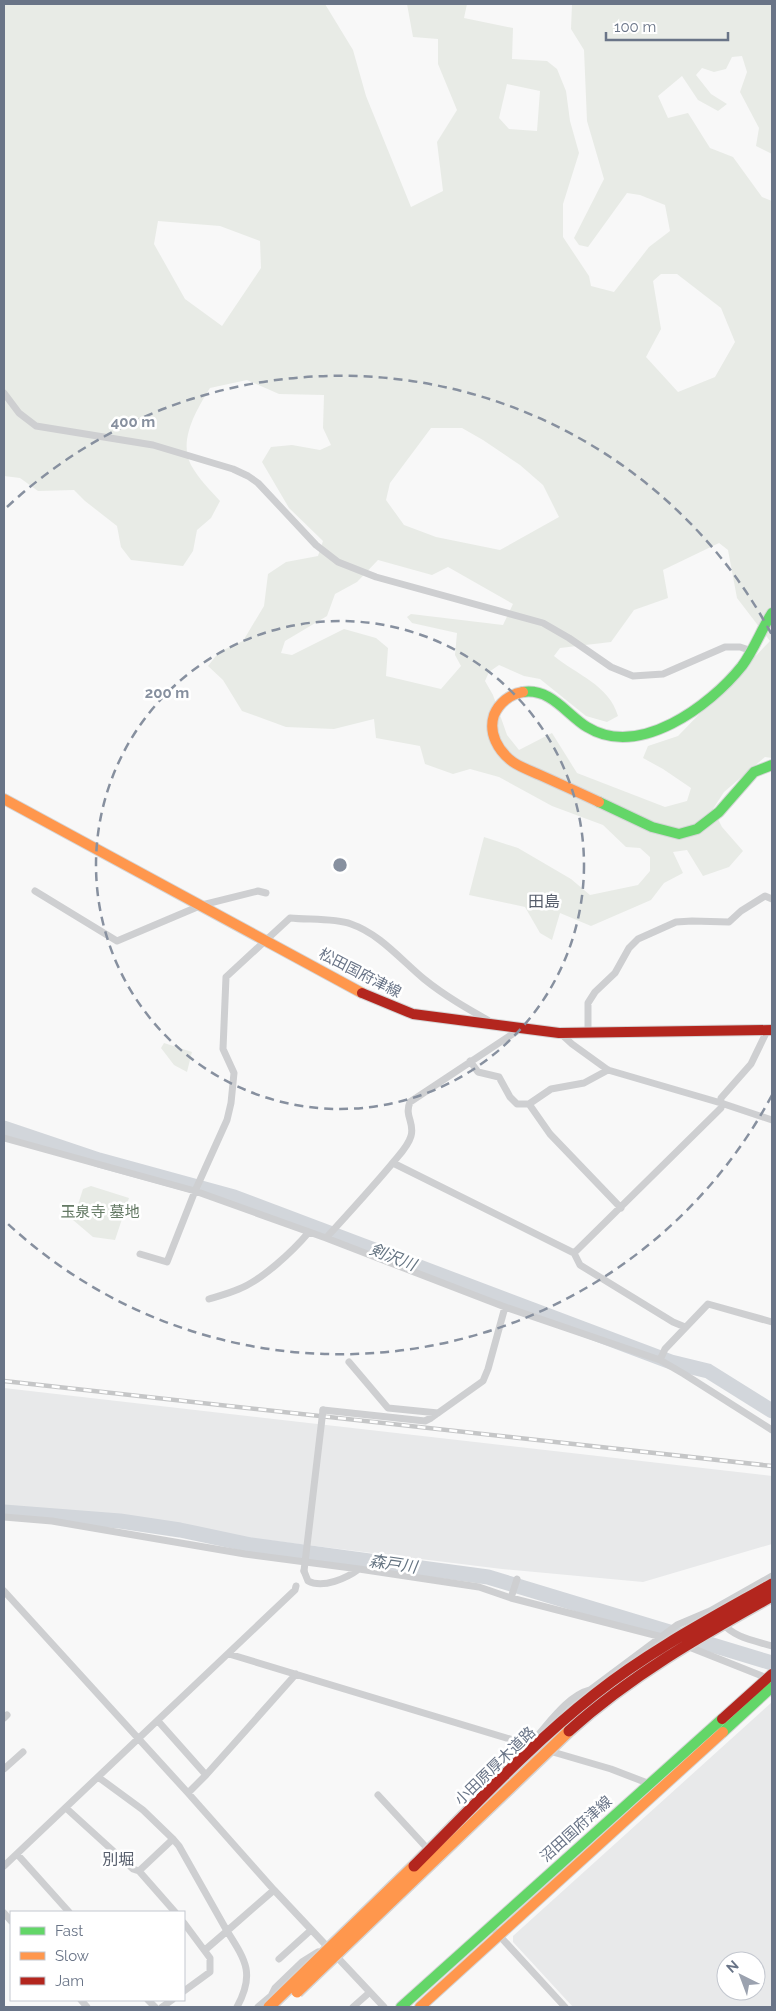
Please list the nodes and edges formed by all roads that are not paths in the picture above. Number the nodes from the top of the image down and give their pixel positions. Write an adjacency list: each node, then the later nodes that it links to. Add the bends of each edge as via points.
1 (4, 393): 3 (street, via 19,413 36,426 153,445 233,469 258,483 316,545 338,562 376,577 543,623 610,667 633,676 663,674 725,647)
2 (772, 614): 3 (main road)
3 (752, 651): 4 (main road, via 724,687 674,722 650,734 627,738 590,729 546,695 526,691 504,700 495,713 493,735 499,748 514,762 652,827 679,834 697,829 719,812 754,772)
4 (772, 765)
5 (4, 799): 9 (main road, 松田国府津線)
6 (35, 891): 9 (street, via 117,941)
7 (266, 894): 9 (street, via 258,891)
8 (772, 900): 15 (street, via 765,896 729,922 676,922 638,939 615,973 588,1003)
9 (202, 905): 10 (main road, 松田国府津線)
10 (266, 941): 11 (main road, 松田国府津線, via 388,1006 413,1014); 11 (street, via 290,918 354,925 383,942 443,993); 23 (street, via 226,977 224,1049 234,1073 231,1103)
11 (498, 1026): 12 (main road, 松田国府津線)
12 (523, 1028): 14 (main road, 松田国府津線); 16 (street)
13 (769, 1030): 15 (main road, 松田国府津線); 18 (street, via 751,1064 721,1098)
14 (559, 1032): 15 (main road, 松田国府津線); 17 (street)
15 (588, 1032)
16 (470, 1062): 19 (street, via 478,1072 499,1077 516,1104); 22 (street, via 410,1102 406,1111 412,1127 411,1136)
17 (608, 1070): 18 (street); 19 (street, via 584,1083 551,1088)
18 (721, 1103): 20 (street); 24 (street, via 721,1108)
19 (529, 1104): 24 (street, via 550,1134)
20 (772, 1120)
21 (4, 1138): 23 (street)
22 (393, 1163): 26 (street); 27 (street)
23 (195, 1191): 25 (street); 28 (street, via 167,1262)
24 (621, 1208): 27 (street)
25 (309, 1232): 26 (street); 29 (street, via 264,1274 241,1289)
26 (326, 1238): 30 (street)
27 (574, 1253): 32 (street, via 580,1265)
28 (140, 1254)
29 (209, 1299)
30 (505, 1307): 33 (street); 35 (street, via 483,1381)
31 (772, 1322): 32 (street, via 708,1304)
32 (685, 1327): 33 (street, via 665,1349)
33 (660, 1360): 36 (street)
34 (349, 1362): 35 (street, via 388,1408)
35 (438, 1413): 38 (street, bridge, via 425,1421 323,1410 304,1571 308,1581 321,1584 345,1578)
36 (772, 1430)
37 (4, 1516): 38 (street)
38 (359, 1569): 45 (street, via 479,1587)
39 (772, 1576): 46 (street)
40 (517, 1579): 45 (street)
41 (772, 1584): 83 (main road, 小田原厚木道路, bridge, via 643,1660 604,1687 572,1714)
42 (296, 1586): 49 (street)
43 (4, 1591): 53 (street)
44 (772, 1596): 84 (main road, 小田原厚木道路, bridge, via 648,1669 610,1696 538,1759 357,1938)
45 (511, 1598): 47 (street)
46 (710, 1611): 47 (street); 48 (street, via 729,1632)
47 (661, 1636): 51 (street); 54 (street, via 590,1690 580,1692)
48 (772, 1646)
49 (230, 1654): 50 (street); 52 (street)
50 (296, 1674): 54 (street); 57 (street)
51 (770, 1679): 59 (main road, 沼田国府津線); 75 (main road, 沼田国府津線)
52 (158, 1721): 53 (street); 57 (street)
53 (139, 1739): 58 (street); 60 (street)
54 (530, 1744): 59 (street); 64 (street)
55 (23, 1752): 56 (street)
56 (4, 1769)
57 (206, 1775): 60 (street)
58 (98, 1777): 62 (street); 63 (street, via 143,1810)
59 (650, 1784): 72 (main road, 沼田国府津線)
60 (188, 1793): 68 (street)
61 (378, 1795): 64 (street)
62 (66, 1808): 65 (street); 67 (street)
63 (173, 1839): 67 (street); 74 (street)
64 (425, 1846): 76 (street)
65 (17, 1854): 66 (street); 69 (street)
66 (4, 1866)
67 (139, 1871): 70 (street)
68 (274, 1890): 73 (street); 74 (street)
69 (68, 1911)
70 (174, 1911)
71 (185, 1924): 77 (street)
72 (491, 1926): 75 (street); 87 (main road, 沼田国府津線)
73 (311, 1930): 76 (street); 78 (street)
74 (228, 1931): 77 (street); 81 (street, via 241,1953 248,1976)
75 (499, 1936): 88 (main road, 沼田国府津線); 89 (street)
76 (324, 1945): 80 (street); 82 (street, via 302,1962)
77 (206, 1950): 79 (street, via 210,1958 210,1972)
78 (279, 1959)
79 (185, 1990)
80 (370, 1992): 85 (street); 86 (street)
81 (236, 2007)
82 (258, 2007)
83 (269, 2007)
84 (280, 2007)
85 (353, 2007)
86 (384, 2007)
87 (400, 2007)
88 (420, 2007)
89 (565, 2007)

